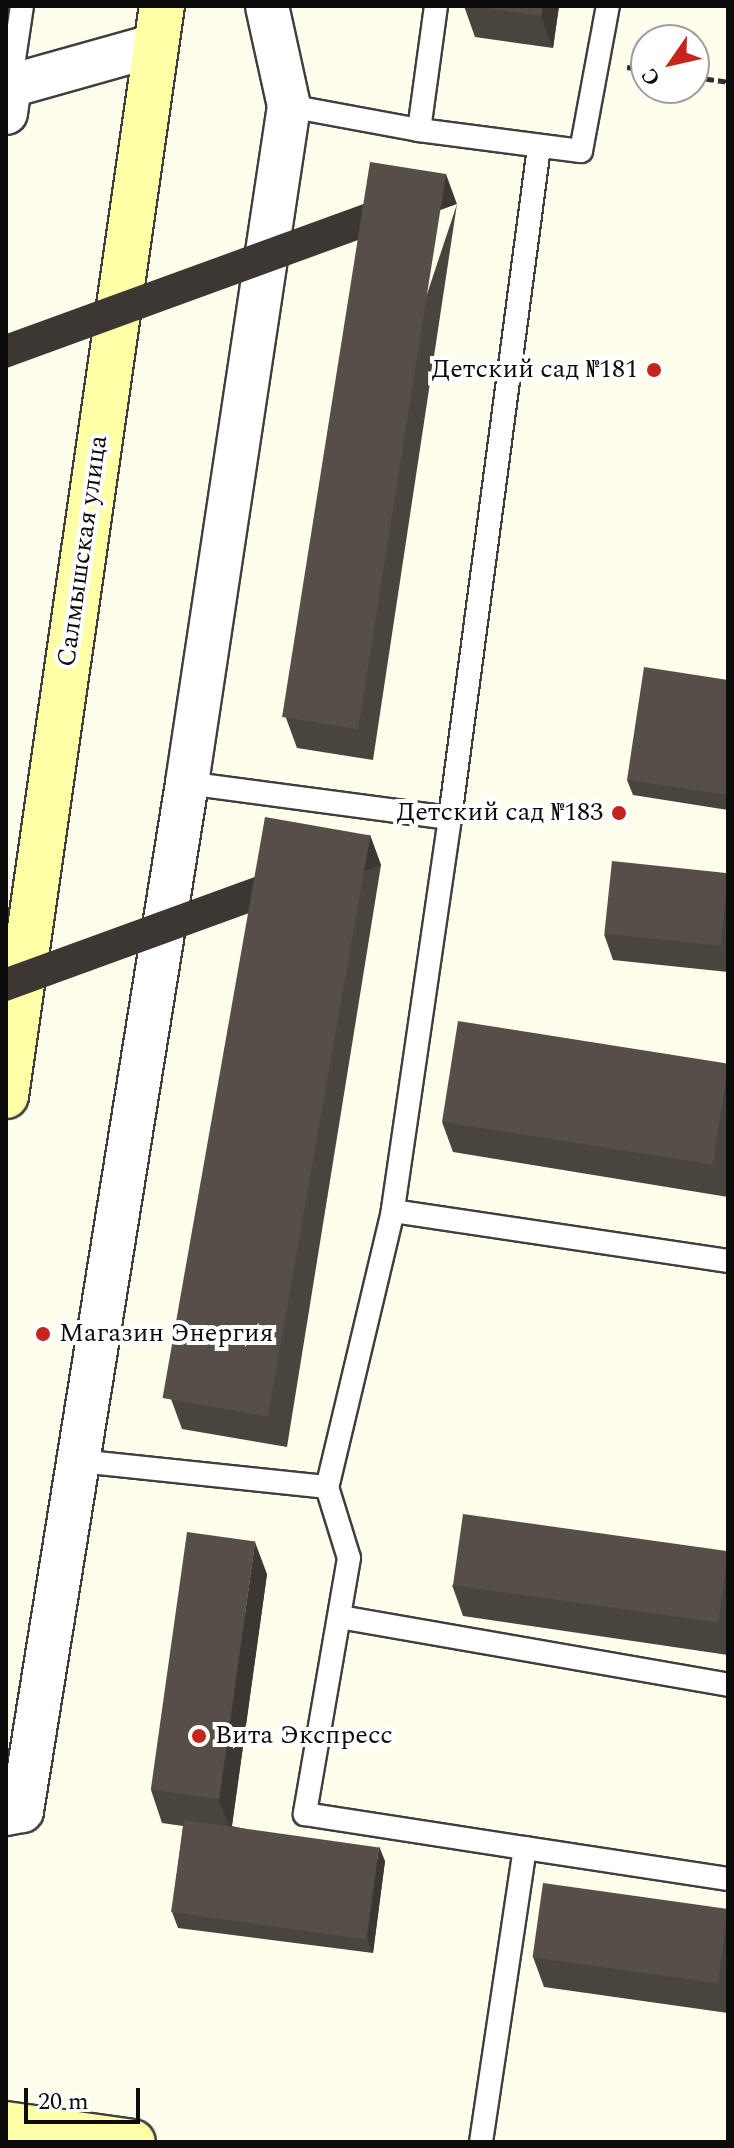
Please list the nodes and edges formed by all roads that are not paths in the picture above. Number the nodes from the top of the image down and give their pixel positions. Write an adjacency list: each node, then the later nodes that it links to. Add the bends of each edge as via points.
1 (22, 6): 6 (lane)
2 (267, 6): 7 (street)
3 (436, 6): 8 (lane)
4 (608, 6): 9 (lane, via 581,151)
5 (159, 26): 6 (street); 12 (main road, Салмышская улица)
6 (7, 96)
7 (289, 106): 8 (lane); 10 (street)
8 (419, 130): 9 (lane)
9 (539, 147): 11 (lane)
10 (187, 783): 11 (lane); 15 (street)
11 (450, 818): 13 (lane)
12 (6, 1096)
13 (393, 1211): 14 (lane); 16 (lane)
14 (728, 1261)
15 (79, 1461): 16 (lane); 19 (street, via 22,1811)
16 (327, 1487): 17 (lane, via 349,1558)
17 (340, 1617): 18 (lane); 20 (lane, via 305,1814)
18 (728, 1685)
19 (6, 1814)
20 (525, 1848): 21 (lane); 24 (lane)
21 (728, 1879)
22 (6, 2124): 23 (main road)
23 (133, 2142)
24 (481, 2142)

